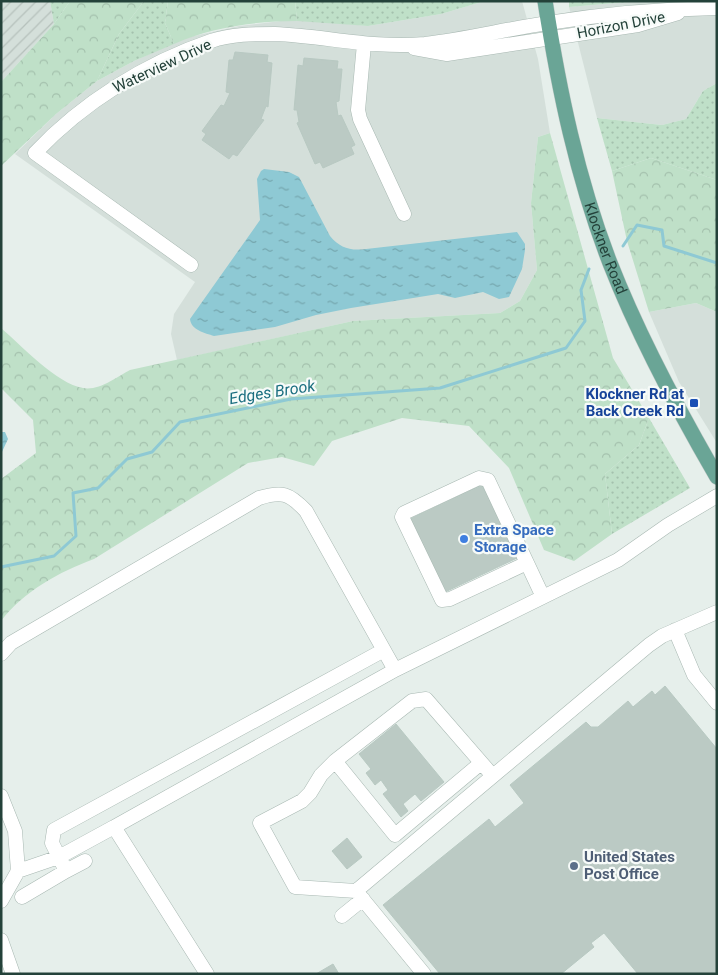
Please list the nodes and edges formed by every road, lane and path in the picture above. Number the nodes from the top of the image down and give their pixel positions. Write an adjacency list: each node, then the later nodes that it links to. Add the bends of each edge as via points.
1 (545, 1): 3 (main road, Klockner Road)
2 (717, 8): 3 (street, Horizon Drive, via 690,8 638,25 571,36)
3 (549, 30): 4 (street, Waterview Drive, via 447,54 402,46); 7 (main road, Klockner Road, via 567,124 609,261 660,375)
4 (364, 44): 5 (street, via 360,119); 6 (street, Waterview Drive, via 272,34 212,40 106,93 77,114 35,153)
5 (404, 214)
6 (191, 265)
7 (717, 477)
8 (717, 496): 10 (street, via 618,560)
9 (526, 563): 9 (street, via 490,483 484,478 404,513 402,517 442,600 446,601); 10 (street)
10 (543, 597): 15 (street)
11 (717, 612): 12 (street)
12 (675, 630): 16 (street, via 694,675); 19 (street, via 649,645)
13 (384, 650): 14 (street, via 306,511 287,495 276,493 259,498 11,643); 15 (street); 22 (street, via 59,826 52,836 52,844)
14 (1, 654)
15 (395, 670): 21 (street)
16 (717, 702)
17 (335, 761): 18 (street, via 398,710 412,701 426,699); 18 (street, via 394,835); 26 (street, via 302,801 260,823 295,887)
18 (481, 763): 19 (street)
19 (492, 776): 26 (street)
20 (1, 796): 24 (street, via 15,831)
21 (114, 827): 22 (street); 32 (street)
22 (59, 856): 24 (street); 25 (street)
23 (85, 861): 25 (street)
24 (18, 871): 28 (street)
25 (66, 871): 27 (street)
26 (360, 895): 29 (street); 33 (street)
27 (22, 897)
28 (1, 901)
29 (342, 916)
30 (1, 940): 31 (street)
31 (13, 974)
32 (207, 974)
33 (424, 974)

